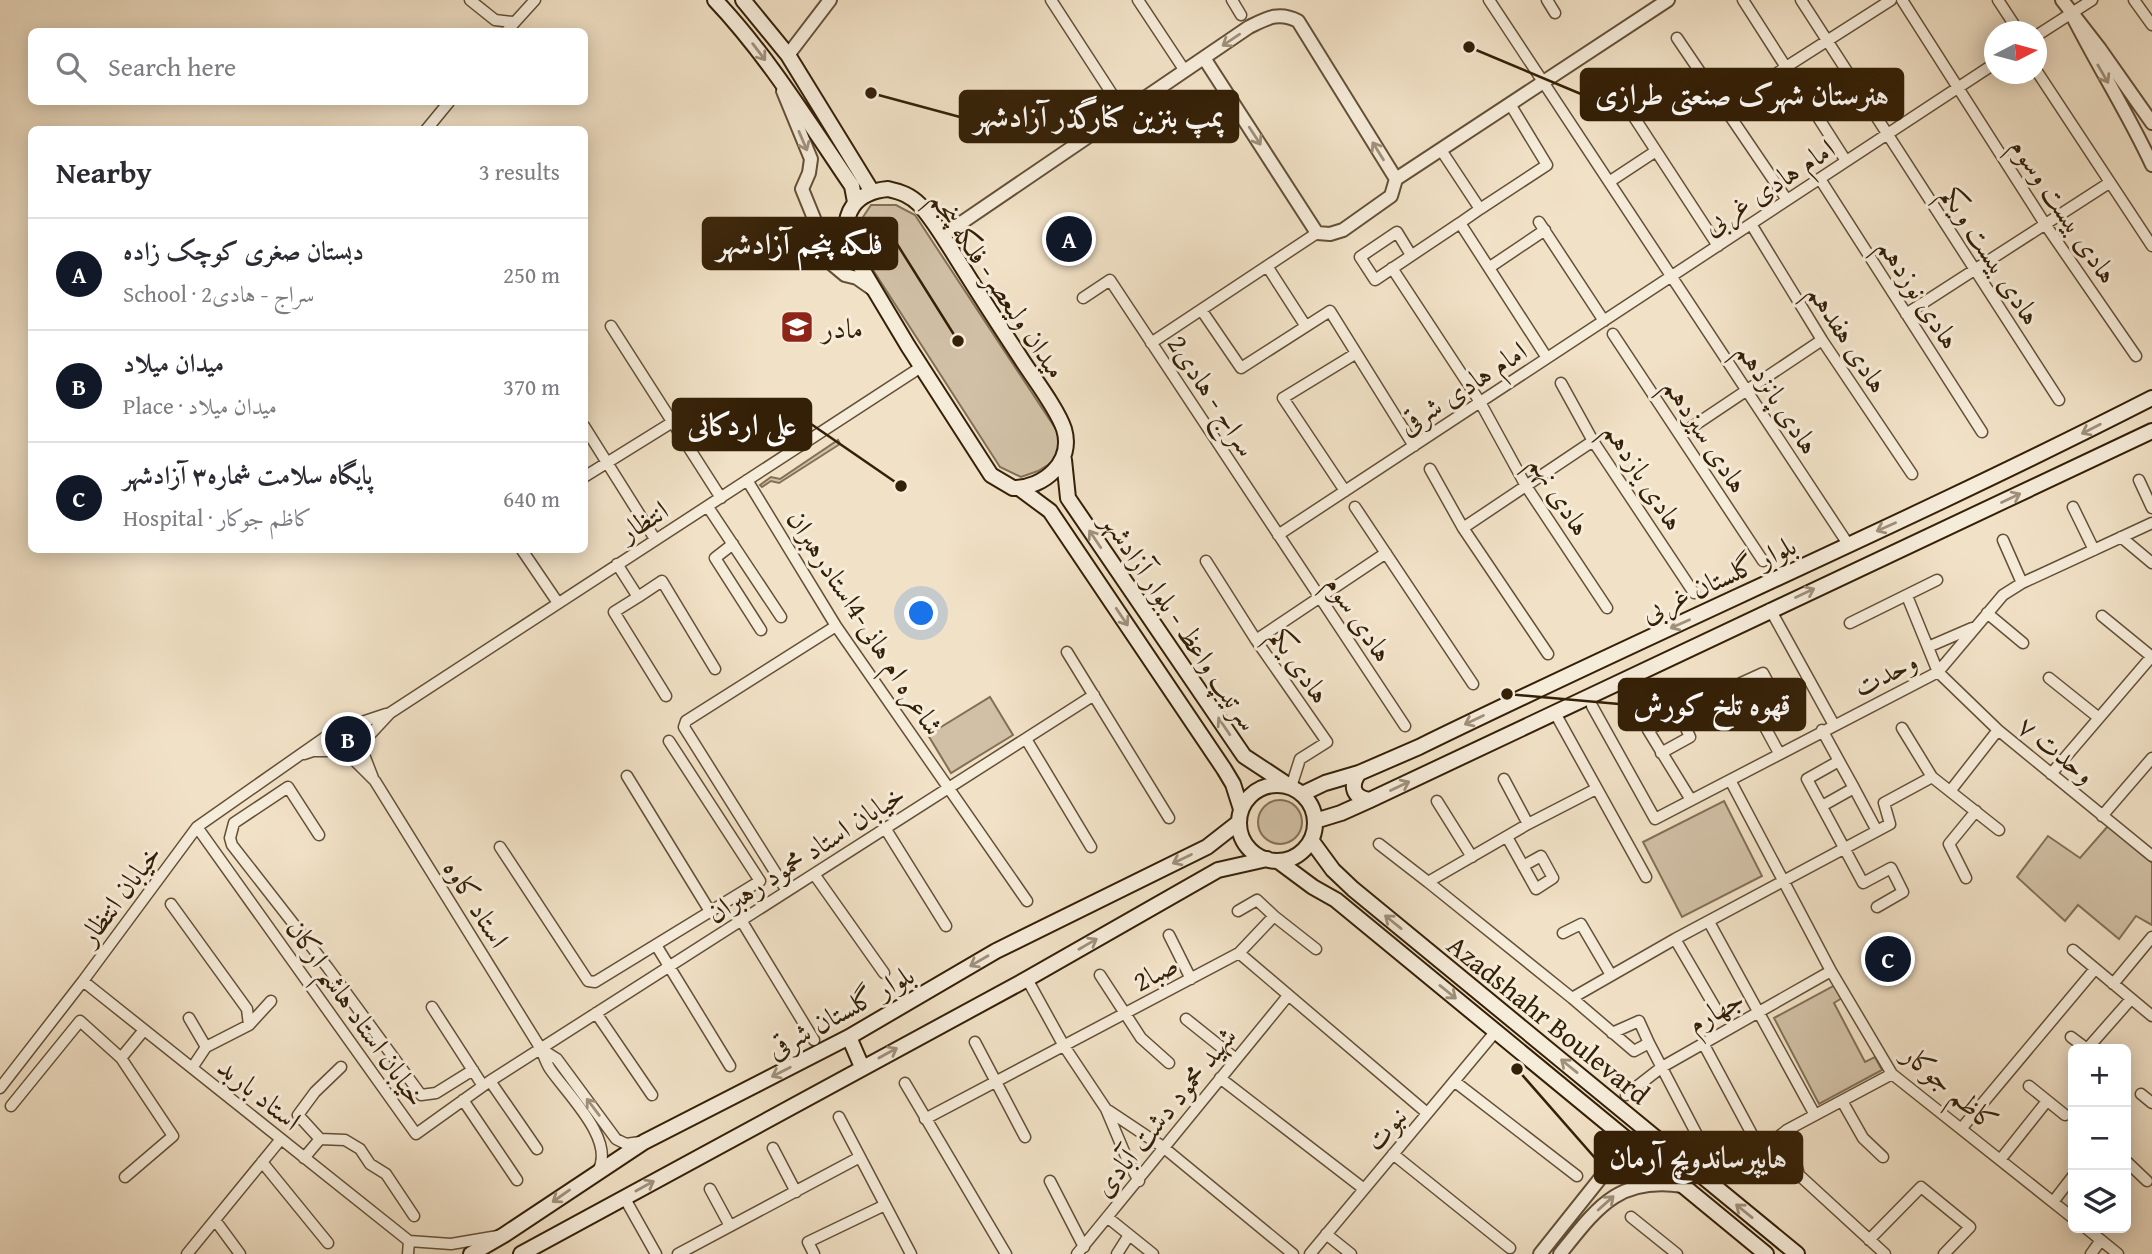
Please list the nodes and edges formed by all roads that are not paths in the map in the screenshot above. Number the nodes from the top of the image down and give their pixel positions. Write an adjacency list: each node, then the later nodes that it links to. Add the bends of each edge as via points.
1 (470, 0): 24 (street, via 495,20)
2 (535, 0): 24 (street)
3 (715, 0): 35 (main road, one-way to 35)
4 (743, 0): 30 (main road)
5 (830, 0): 30 (street)
6 (1051, 0): 40 (street)
7 (1138, 0): 33 (street)
8 (1232, 0): 22 (street)
9 (1489, 0): 36 (street, هادی پانزدهم)
10 (1547, 0): 20 (street)
11 (1668, 0): 36 (street)
12 (1743, 0): 32 (street)
13 (1801, 0): 29 (street, هادی بیست ویکم)
14 (1891, 0): 29 (street)
15 (1902, 0): 38 (street, هادی بیست وسوم)
16 (1998, 0): 23 (street)
17 (2062, 0): 21 (street)
18 (2092, 0): 21 (street)
19 (2134, 0): 25 (street)
20 (1556, 13)
21 (2071, 13): 27 (street); 44 (street); 50 (street, one-way to 50)
22 (1241, 15)
23 (2012, 21)
24 (513, 22): 26 (street)
25 (2152, 25)
26 (509, 28)
27 (2047, 29)
28 (1677, 38): 43 (street)
29 (1827, 40): 32 (street); 46 (street, هادی بیست ویکم)
30 (788, 55): 55 (main road)
31 (1205, 58): 33 (street); 51 (street, one-way to 31, via 1298,21 1273,15); 62 (street, one-way to 62)
32 (1786, 67): 43 (street); 49 (street)
33 (1185, 71): 63 (street)
34 (1984, 71): 38 (street, امام هادی غربی)
35 (778, 78): 57 (main road, via 852,186); 72 (street, one-way to 72, via 811,159 802,189 833,265)
36 (1543, 82): 41 (street); 53 (street, هادی پانزدهم)
37 (2045, 84): 54 (street)
38 (1958, 88): 46 (street, امام هادی غربی); 61 (street, هادی بیست وسوم)
39 (1617, 90): 48 (street)
40 (1112, 94)
41 (1510, 104): 47 (street); 58 (street, via 1547,165)
42 (447, 105): 45 (street)
43 (1726, 110): 56 (street)
44 (2152, 123)
45 (429, 126)
46 (1888, 134): 49 (street, امام هادی غربی); 70 (street, هادی بیست ویکم)
47 (1441, 150): 51 (street); 58 (street)
48 (1656, 152): 53 (street); 64 (street)
49 (1846, 162): 52 (street, امام هادی غربی)
50 (2152, 165)
51 (1396, 179): 62 (street, via 1391,196 1343,230)
52 (1820, 179): 56 (street, امام هادی غربی); 75 (street, هادی نوزدهم)
53 (1609, 182): 71 (street, هادی پانزدهم)
54 (2109, 183): 61 (street); 65 (street)
55 (871, 190): 57 (main road); 63 (main road, میدان ولیعصر- فلکه پنجم, via 906,193)
56 (1787, 200): 60 (street, امام هادی غربی)
57 (855, 202): 72 (main road, via 848,214 847,244)
58 (1480, 209): 59 (street)
59 (1460, 223): 66 (street); 68 (street)
60 (1751, 224): 64 (street, امام هادی غربی); 80 (street, هادی هفدهم)
61 (2045, 224): 70 (street); 83 (street, هادی بیست وسوم)
62 (1317, 233): 67 (street)
63 (942, 236): 98 (main road, میدان ولیعصر- فلکه پنجم, via 1064,429)
64 (1718, 246): 71 (street, امام هادی غربی)
65 (2152, 246)
66 (1411, 255): 69 (street); 69 (street, via 1396,232 1360,257 1375,280)
67 (1267, 267): 74 (street); 77 (street)
68 (1490, 267): 76 (street, via 1542,226); 84 (street)
69 (1392, 268): 90 (street, هادی نهم)
70 (1975, 270): 75 (street); 89 (street, هادی بیست ویکم)
71 (1672, 276): 76 (street, امام هادی شرقی); 87 (street, هادی پانزدهم)
72 (874, 290): 85 (main road)
73 (1083, 298): 81 (street, سراج - هادی2, via 1110,280)
74 (1202, 311): 77 (street, via 1241,369); 81 (street)
75 (1906, 314): 94 (street, هادی نوزدهم)
76 (1605, 320): 84 (street, امام هادی شرقی)
77 (1305, 325): 82 (street, via 1329,311)
78 (611, 326): 91 (street)
79 (1613, 334): 95 (street, هادی سیزدهم)
80 (1822, 340): 87 (street); 101 (street, هادی هفدهم)
81 (1151, 343): 115 (street, سراج - هادی2)
82 (1354, 354): 97 (street); 107 (street, via 1283,398)
83 (2136, 356)
84 (1547, 359): 90 (street, امام هادی شرقی)
85 (921, 367): 103 (street, انتظار); 106 (main road, via 991,475)
86 (1561, 383): 96 (street, هادی یازدهم)
87 (1746, 390): 95 (street); 120 (street, هادی پانزدهم)
88 (2152, 398): 120 (main road, بلوار گلستان غربی, one-way to 120)
89 (2059, 400)
90 (1480, 402): 97 (street, امام هادی شرقی); 105 (street, هادی نهم)
91 (671, 423): 99 (street); 108 (street)
92 (2152, 431): 136 (main road, بلوار گلستان غربی, one-way to 92)
93 (588, 432): 99 (street)
94 (1982, 432)
95 (1680, 435): 125 (street, هادی سیزدهم)
96 (1593, 441): 105 (street); 130 (street, هادی یازدهم)
97 (1414, 446): 107 (street, امام هادی شرقی)
98 (1064, 460): 106 (main road, via 1050,475); 188 (main road, سرتیپ واعظ - بلوار آزادشهر, one-way to 98, via 1244,756 1068,498)
99 (609, 462): 102 (street); 117 (street)
100 (1430, 470): 114 (street)
101 (1912, 474)
102 (588, 475)
103 (747, 480): 108 (street, انتظار); 141 (street, شاعره ام هانی-4استادرهبران)
104 (2139, 480): 112 (street)
105 (1526, 486): 114 (street); 135 (street, هادی نهم)
106 (1019, 488): 195 (main road, سرتیپ واعظ - بلوار آزادشهر, one-way to 195, via 1050,512 1224,769 1233,784)
107 (1345, 491): 115 (street, امام هادی شرقی)
108 (721, 498): 109 (street, انتظار)
109 (708, 507): 117 (street, انتظار); 119 (street)
110 (1355, 507): 123 (street)
111 (2073, 507): 121 (street)
112 (2152, 508)
113 (2152, 523): 116 (street, وحدت)
114 (1463, 528): 148 (street)
115 (1278, 535): 133 (street, هادی سوم)
116 (2121, 537): 121 (street, وحدت); 126 (street)
117 (655, 539): 127 (street, انتظار)
118 (2003, 540): 129 (street)
119 (733, 544): 139 (street); 143 (street, via 715,558)
120 (1849, 544): 178 (main road, بلوار گلستان غربی, one-way to 178)
121 (2094, 550): 129 (street, وحدت)
122 (524, 553): 134 (street)
123 (1386, 554): 133 (street); 153 (street)
124 (1206, 561): 144 (street, هادی یکم)
125 (1763, 561)
126 (2152, 563)
127 (617, 564): 132 (street); 134 (street, انتظار)
128 (1937, 580): 131 (street)
129 (2022, 583): 137 (street, وحدت)
130 (1694, 593)
131 (1907, 596): 140 (street); 146 (street)
132 (638, 597): 150 (street, via 662,581); 155 (street, via 614,612)
133 (1320, 598): 144 (street); 163 (street, هادی سوم)
134 (558, 603): 157 (street, انتظار)
135 (1607, 608)
136 (1770, 610): 158 (main road, بلوار گلستان غربی); 162 (street)
137 (1987, 613): 142 (street, وحدت); 145 (street)
138 (2102, 616): 149 (street)
139 (781, 617)
140 (1850, 623)
141 (836, 626): 185 (street, شاعره ام هانی-4استادرهبران); 224 (street, via 686,721 684,727)
142 (1976, 627): 146 (street); 151 (street, وحدت)
143 (761, 630)
144 (1256, 640): 188 (street, هادی یکم, via 1327,742 1300,759)
145 (2023, 643)
146 (1928, 647): 151 (street)
147 (1067, 652): 154 (street)
148 (1548, 654)
149 (2152, 657): 160 (street)
150 (715, 669)
151 (1938, 671): 162 (street, وحدت); 166 (street, وحدت ۷)
152 (2049, 678): 160 (street)
153 (1472, 684)
154 (1094, 695): 168 (street, خیابان استاد محمود رهبران); 197 (street)
155 (666, 696)
156 (1592, 706): 191 (street, وحدت, via 1655,819)
157 (390, 713): 161 (street); 170 (street)
158 (1555, 713): 187 (street); 190 (main road, بلوار گلستان غربی, one-way to 158)
159 (1759, 716): 159 (street, via 1780,705 1763,673 1741,684); 173 (street)
160 (2099, 718): 179 (street)
161 (353, 725): 167 (street, via 341,725); 170 (street, via 361,731)
162 (1834, 725): 165 (street, وحدت)
163 (1405, 726)
164 (1902, 727): 181 (street)
165 (1822, 730): 173 (street, وحدت); 177 (street)
166 (1998, 730): 179 (street, وحدت ۷); 189 (street)
167 (334, 731): 171 (street); 174 (street, خیابان انتظار)
168 (1026, 739): 185 (street, خیابان استاد محمود رهبران); 209 (street)
169 (669, 741): 229 (street, via 760,881)
170 (362, 744): 175 (street); 184 (street)
171 (337, 751): 174 (street); 175 (street)
172 (1661, 753): 172 (street, via 1648,730 1679,713 1690,737); 191 (street)
173 (1779, 753): 183 (street, وحدت)
174 (300, 755): 200 (street, خیابان انتظار)
175 (349, 755): 184 (street)
176 (2152, 758): 196 (street)
177 (1839, 761): 186 (street); 193 (street, via 1807,779)
178 (1359, 774): 188 (main road, بلوار گلستان غربی); 190 (main road, via 1353,781 1354,791 1360,799)
179 (2051, 774): 196 (street, وحدت ۷)
180 (627, 776): 229 (street)
181 (1932, 777): 189 (street); 203 (street, via 1884,803 1890,824)
182 (1504, 779): 199 (street)
183 (1730, 780): 191 (street, وحدت); 221 (street, کاظم جوکار)
184 (375, 781): 278 (street, استاد کاوه)
185 (949, 788): 201 (street, خیابان استاد محمود رهبران); 225 (street, شاعره ام هانی-4استادرهبران)
186 (1854, 788): 193 (street); 203 (street)
187 (1597, 789): 199 (street); 219 (street)
188 (1296, 790): 195 (main road, via 1277,785 1262,788 1249,796); 198 (main road, via 1311,806)
189 (1951, 790): 194 (street)
190 (1370, 800): 198 (main road, بلوار گلستان غربی)
191 (1690, 800)
192 (1437, 801): 213 (street)
193 (1822, 806): 211 (street)
194 (1976, 811): 202 (street); 220 (street, via 1949,844)
195 (1240, 816): 210 (main road, بلوار گلستان شرقی); 214 (main road, via 1240,830 1252,852)
196 (2102, 816): 212 (street, وحدت ۷)
197 (1169, 818)
198 (1315, 821): 206 (main road)
199 (1528, 824): 205 (street)
200 (197, 827): 250 (street, خیابان انتظار); 299 (street, خیابان استاد هاشم ارکان, via 415,1134)
201 (886, 828): 218 (street, خیابان استاد محمود رهبران); 233 (street)
202 (1999, 830)
203 (1877, 831): 211 (street)
204 (320, 835): 287 (street, via 288,787 234,822 230,838 421,1095 436,1093)
205 (1507, 837): 213 (street); 215 (street)
206 (1311, 840): 214 (main road, via 1297,855); 217 (main road, Azadshahr Boulevard)
207 (1379, 844): 222 (street)
208 (500, 847): 238 (street, via 588,981 596,982)
209 (1091, 847)
210 (1207, 847): 216 (main road, via 1219,855); 268 (main road, بلوار گلستان شرقی, one-way to 268, via 996,951)
211 (1844, 849): 221 (street); 227 (street, via 1863,883 1891,868 1903,892)
212 (2152, 856)
213 (1472, 857): 222 (street)
214 (1272, 860): 216 (main road); 223 (main road)
215 (1524, 866): 215 (street, via 1541,856 1553,878 1536,889)
216 (1218, 870): 248 (main road, one-way to 216)
217 (1333, 870): 223 (main road, via 1323,870); 332 (main road, Azadshahr Boulevard, one-way to 217)
218 (814, 874): 224 (street, خیابان استاد محمود رهبران); 245 (street)
219 (1646, 877)
220 (1966, 878)
221 (1785, 882): 232 (street); 244 (street, کاظم جوکار)
222 (1428, 883): 253 (street)
223 (1313, 887): 266 (main road, one-way to 266, via 1336,900)
224 (787, 891): 231 (street, خیابان استاد محمود رهبران)
225 (1027, 901)
226 (171, 904): 264 (street, via 247,1009)
227 (1877, 907)
228 (1238, 911): 230 (street, via 1257,900)
229 (710, 912): 238 (street)
230 (1274, 916): 239 (street); 241 (street, صبا2)
231 (741, 920): 242 (street, خیابان استاد محمود رهبران); 270 (street)
232 (1709, 922): 237 (street); 258 (street)
233 (946, 926)
234 (1563, 933): 247 (street, via 1581,923)
235 (1169, 935): 249 (street)
236 (2152, 937): 251 (street)
237 (1675, 939): 247 (street); 257 (street)
238 (656, 945): 242 (street)
239 (1316, 949)
240 (2073, 950): 243 (street)
241 (1239, 954): 249 (street, صبا2); 252 (street)
242 (670, 966): 259 (street, خیابان استاد محمود رهبران); 282 (street)
243 (2095, 969): 251 (street); 310 (street)
244 (1831, 971): 258 (street, جهارم); 288 (street, کاظم جوکار)
245 (884, 973)
246 (1100, 975): 260 (street)
247 (1611, 975): 253 (street)
248 (1027, 979): 276 (street); 284 (main road, one-way to 248)
249 (1191, 979): 260 (street, صبا2)
250 (83, 981): 265 (street, استاد باربد); 295 (street, خیابان انتظار)
251 (2113, 984): 254 (street)
252 (1287, 996): 280 (street, شهید محمود دشت آبادی); 305 (street)
253 (1572, 998): 267 (street)
254 (2131, 999): 261 (street); 275 (street)
255 (271, 1001): 264 (street)
256 (432, 1007): 287 (street)
257 (1716, 1009)
258 (1758, 1012): 273 (street, جهارم); 306 (street)
259 (596, 1013): 278 (street, خیابان استاد محمود رهبران); 297 (street)
260 (1126, 1013): 276 (street, صبا2); 281 (street, via 1141,1038)
261 (2152, 1017)
262 (189, 1018): 277 (street)
263 (1186, 1019): 280 (street)
264 (249, 1025): 277 (street)
265 (144, 1030): 279 (street); 286 (street, استاد باربد)
266 (1496, 1031): 291 (street, نبوت); 316 (main road)
267 (1612, 1033): 272 (street, via 1633,1051); 272 (street, via 1639,1021)
268 (849, 1037): 284 (main road); 315 (main road, بلوار گلستان شرقی, one-way to 315)
269 (2071, 1037): 274 (street)
270 (814, 1040)
271 (975, 1042): 290 (street)
272 (1649, 1043): 285 (street)
273 (1703, 1043): 285 (street, جهارم); 320 (street)
274 (2080, 1044)
275 (2091, 1044)
276 (1063, 1046): 290 (street, صبا2); 304 (street)
277 (206, 1047): 286 (street)
278 (541, 1048): 292 (street, خیابان استاد هاشم ارکان); 315 (street, استاد کاوه, one-way to 278, via 626,1144 616,1139 557,1059); 328 (street, استاد کاوه, via 548,1066 596,1131 603,1152)
279 (121, 1058): 303 (street, via 80,1021); 331 (street, via 173,1136)
280 (1236, 1059): 289 (street, شهید محمود دشت آبادی)
281 (1169, 1063)
282 (730, 1066)
283 (341, 1067): 314 (street, via 298,1115)
284 (862, 1067): 343 (main road, one-way to 284)
285 (1662, 1067): 298 (street, جهارم); 332 (street)
286 (192, 1068): 313 (street, استاد باربد)
287 (473, 1070): 292 (street)
288 (1892, 1074): 300 (street); 310 (street, کاظم جوکار)
289 (1220, 1078): 317 (street, شهید محمود دشت آبادی); 341 (street)
290 (997, 1081): 309 (street, صبا2); 312 (street)
291 (1454, 1081): 305 (street, نبوت); 330 (street)
292 (486, 1083): 299 (street, خیابان استاد هاشم ارکان); 319 (street)
293 (905, 1083): 309 (street)
294 (2029, 1086): 301 (street)
295 (0, 1088)
296 (2141, 1094): 302 (street)
297 (652, 1095)
298 (1626, 1095)
299 (463, 1100): 333 (street)
300 (1842, 1101): 306 (street); 323 (street, via 1863,1138)
301 (2047, 1101): 307 (street); 325 (street)
302 (2152, 1103)
303 (11, 1106)
304 (1106, 1109): 317 (street); 335 (street)
305 (1427, 1112): 321 (street, نبوت)
306 (1815, 1115): 311 (street)
307 (2065, 1115)
308 (839, 1117): 322 (street)
309 (925, 1119): 371 (street)
310 (1961, 1129): 325 (street, کاظم جوکار)
311 (1787, 1130): 320 (street); 329 (street)
312 (1025, 1137)
313 (281, 1139): 324 (street, استاد باربد); 326 (street)
314 (320, 1139): 324 (street); 347 (street, via 345,1140 360,1149 370,1164 386,1174)
315 (644, 1142): 328 (main road, بلوار گلستان شرقی)
316 (1627, 1144): 338 (street); 339 (main road); 377 (street)
317 (1163, 1147): 335 (street, شهید محمود دشت آبادی); 374 (street)
318 (773, 1148): 342 (street)
319 (537, 1149)
320 (1761, 1151): 329 (street); 332 (street)
321 (1393, 1154): 341 (street, نبوت); 360 (street)
322 (860, 1157): 342 (street); 345 (street)
323 (1883, 1157)
324 (304, 1158): 358 (street, استاد باربد)
325 (2000, 1160): 344 (street, کاظم جوکار)
326 (262, 1162): 350 (street); 359 (street)
327 (2131, 1166): 336 (street)
328 (598, 1171): 354 (main road, بلوار گلستان شرقی, one-way to 354)
329 (1799, 1175): 356 (street)
330 (1577, 1176)
331 (125, 1177)
332 (1714, 1179): 381 (main road, Azadshahr Boulevard, one-way to 332)
333 (517, 1180)
334 (1050, 1181): 361 (street)
335 (1139, 1181): 348 (street, شهید محمود دشت آبادی)
336 (2147, 1181)
337 (2068, 1182): 344 (street)
338 (1667, 1184): 339 (street); 378 (street, one-way to 338, via 1611,1197)
339 (1683, 1186): 380 (main road)
340 (710, 1189): 351 (street)
341 (1364, 1189): 353 (street, نبوت)
342 (796, 1192): 351 (street)
343 (624, 1198): 362 (main road); 367 (street)
344 (2053, 1202): 346 (street, کاظم جوکار)
345 (885, 1205): 369 (street, via 808,1242); 370 (street)
346 (2068, 1214)
347 (414, 1216)
348 (1107, 1217): 355 (street); 361 (street, شهید محمود دشت آبادی)
349 (1631, 1217): 379 (street)
350 (215, 1220): 363 (street); 364 (street)
351 (730, 1226): 368 (street)
352 (2092, 1233): 357 (street)
353 (1326, 1234): 375 (street, نبوت); 376 (street)
354 (505, 1235): 358 (street, via 451,1244); 366 (main road, بلوار گلستان شرقی)
355 (1129, 1235): 372 (street); 373 (street)
356 (1869, 1240): 382 (street); 383 (street, via 1921,1187 1970,1227)
357 (2101, 1240): 384 (street); 385 (street)
358 (409, 1241): 365 (street)
359 (328, 1243)
360 (1510, 1248)
361 (1080, 1250)
362 (528, 1252)
363 (187, 1254)
364 (240, 1254)
365 (408, 1254)
366 (471, 1254)
367 (656, 1254)
368 (678, 1254)
369 (814, 1254)
370 (911, 1254)
371 (1006, 1254)
372 (1117, 1254)
373 (1153, 1254)
374 (1293, 1254)
375 (1310, 1254)
376 (1351, 1254)
377 (1540, 1254)
378 (1560, 1254)
379 (1677, 1254)
380 (1766, 1254)
381 (1797, 1254)
382 (1885, 1254)
383 (1944, 1254)
384 (2091, 1254)
385 (2118, 1254)

